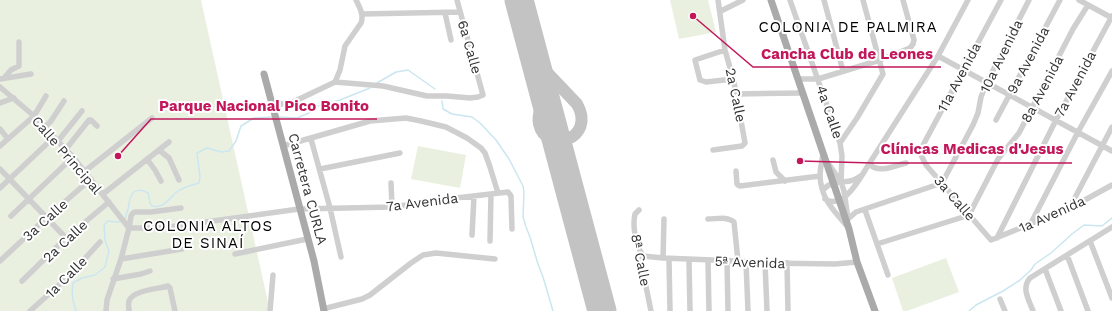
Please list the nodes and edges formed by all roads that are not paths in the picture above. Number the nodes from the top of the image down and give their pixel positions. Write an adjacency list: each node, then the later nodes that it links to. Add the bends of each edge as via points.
1 (356, 0): 19 (street)
2 (457, 0): 17 (street, 6a Calle)
3 (718, 0): 16 (street, 2a Calle)
4 (743, 0): 16 (street)
5 (772, 0): 33 (main road)
6 (790, 0): 34 (street, 4a Calle)
7 (824, 0): 27 (street)
8 (863, 0): 25 (street)
9 (903, 0): 25 (street, via 913,44 910,48)
10 (968, 0): 24 (street)
11 (1001, 0): 26 (street, 11a Avenida)
12 (1030, 0): 36 (street, 10a Avenida)
13 (1060, 0): 40 (street, 9a Avenida)
14 (1079, 0): 15 (street)
15 (1088, 5): 20 (street); 46 (street, 8a Avenida)
16 (720, 11): 23 (street, 2a Calle)
17 (460, 12): 18 (street); 35 (street, 6a Calle, via 483,95 470,98 427,96 383,86)
18 (445, 13): 19 (street); 21 (street)
19 (362, 14): 35 (street, via 361,23 345,46)
20 (1112, 17): 51 (street, 7a Avenida)
21 (451, 40)
22 (18, 42): 31 (street, via 19,66)
23 (725, 50): 32 (street, 2a Calle); 32 (street, via 694,61 701,82)
24 (938, 56): 26 (street); 76 (street)
25 (880, 60): 27 (street); 61 (street, via 884,74)
26 (963, 69): 36 (street); 71 (street, 11a Avenida, via 922,147)
27 (843, 71): 34 (street)
28 (1112, 71): 56 (street)
29 (31, 74): 31 (street)
30 (264, 74): 45 (main road, Carretera CURLA)
31 (2, 79)
32 (733, 79): 39 (street, 2a Calle)
33 (798, 79): 34 (street); 38 (main road)
34 (818, 79): 61 (street, 4a Calle)
35 (335, 82): 45 (street, via 291,103)
36 (987, 82): 40 (street); 90 (street, 10a Avenida, via 973,125)
37 (0, 87): 42 (street, Calle Principal)
38 (803, 93): 39 (street); 70 (main road)
39 (737, 94): 67 (street, 2a Calle, via 745,143 742,146)
40 (1010, 95): 46 (street); 50 (street, 9a Avenida)
41 (46, 96): 48 (street)
42 (14, 98): 44 (street); 48 (street, Calle Principal)
43 (64, 102): 53 (street)
44 (0, 103)
45 (272, 105): 63 (main road, Carretera CURLA)
46 (1033, 107): 51 (street); 112 (street, 8a Avenida, via 1018,133 998,159 971,211)
47 (82, 111): 59 (street)
48 (34, 116): 53 (street, Calle Principal); 58 (street)
49 (152, 118): 79 (street)
50 (996, 120)
51 (1056, 120): 56 (street); 126 (street, 7a Avenida)
52 (97, 126): 65 (street, via 89,120)
53 (44, 127): 59 (street, Calle Principal)
54 (1112, 127): 64 (street)
55 (0, 129): 58 (street)
56 (1078, 132): 64 (street); 118 (street)
57 (311, 138): 63 (street); 78 (street); 94 (street, via 370,121 406,118 446,127 467,138 485,153)
58 (8, 139): 62 (street)
59 (56, 139): 65 (street, Calle Principal); 84 (street)
60 (169, 142): 66 (street)
61 (840, 143): 88 (street, 4a Calle, via 842,156)
62 (0, 146)
63 (283, 146): 106 (main road, Carretera CURLA)
64 (1102, 146): 68 (street); 108 (street)
65 (66, 149): 72 (street, Calle Principal)
66 (159, 150): 73 (street); 85 (street, via 169,158)
67 (713, 150)
68 (1112, 151)
69 (400, 153): 78 (street)
70 (823, 154): 82 (street); 88 (main road)
71 (921, 155): 90 (street, 3a Calle)
72 (73, 156): 79 (street, Calle Principal); 99 (street)
73 (147, 159): 86 (street); 95 (street)
74 (773, 160): 87 (street, via 776,172)
75 (906, 163): 76 (street, via 881,170)
76 (869, 164): 81 (street)
77 (0, 169): 84 (street)
78 (320, 170): 105 (street)
79 (85, 171): 83 (street, Calle Principal)
80 (736, 171): 87 (street, via 738,186)
81 (863, 174): 88 (street, via 852,181); 98 (street)
82 (820, 176): 87 (street); 93 (street)
83 (91, 179): 95 (street, Calle Principal); 114 (street, 3a Calle)
84 (10, 180): 92 (street); 99 (street)
85 (179, 180)
86 (161, 181)
87 (786, 181)
88 (837, 182): 93 (street); 98 (street); 101 (main road)
89 (391, 183): 103 (street)
90 (942, 183): 110 (street); 112 (street, 3a Calle)
91 (1112, 185): 108 (street, 1a Avenida)
92 (0, 188)
93 (823, 190): 100 (street)
94 (498, 193): 96 (street, 7a Avenida); 122 (street, via 510,194)
95 (103, 194): 102 (street, Calle Principal)
96 (491, 194): 97 (street, 7a Avenida); 127 (street)
97 (474, 196): 103 (street, 7a Avenida); 123 (street)
98 (846, 196): 101 (street); 107 (street)
99 (28, 199): 113 (street); 114 (street)
100 (825, 199): 101 (street, via 831,202); 121 (street)
101 (839, 201): 121 (main road)
102 (108, 202): 119 (street, Calle Principal); 124 (street, 2a Calle)
103 (392, 207): 105 (street, 7a Avenida)
104 (181, 208): 119 (street, via 135,212)
105 (330, 208): 106 (street, 7a Avenida); 135 (street)
106 (299, 209): 119 (street, 7a Avenida, via 162,228); 125 (main road, Carretera CURLA)
107 (847, 209): 111 (street); 117 (street)
108 (1069, 209): 118 (street, 1a Avenida)
109 (639, 210): 134 (street, 8ª Calle, via 635,214 634,226)
110 (865, 210): 111 (street); 130 (street)
111 (856, 212): 117 (street)
112 (967, 214): 126 (street, 3a Calle); 130 (street)
113 (11, 216)
114 (46, 218): 124 (street); 141 (street, 3a Calle)
115 (664, 219): 136 (street)
116 (708, 219): 143 (street, via 725,218 734,222)
117 (848, 219): 121 (street)
118 (1031, 224): 126 (street, 1a Avenida)
119 (127, 226): 137 (street)
120 (1112, 227): 128 (street)
121 (849, 228): 145 (main road)
122 (512, 229)
123 (472, 235)
124 (66, 238): 153 (street, 2a Calle)
125 (307, 239): 132 (street); 156 (main road, Carretera CURLA)
126 (994, 239)
127 (490, 241)
128 (1090, 241): 133 (street); 155 (street)
129 (100, 242): 157 (street, 1a Calle, via 70,275)
130 (877, 244): 151 (street)
131 (182, 249): 137 (street)
132 (235, 254)
133 (1067, 255): 148 (street); 174 (street)
134 (643, 256): 136 (street, 5ª Avenida); 162 (street, 8ª Calle, via 641,262)
135 (341, 257)
136 (666, 258): 139 (street, 5ª Avenida); 163 (street)
137 (121, 259): 152 (street)
138 (495, 259): 156 (street, via 436,253 423,255 370,295)
139 (689, 260): 140 (street, 5ª Avenida); 164 (street)
140 (708, 260): 142 (street, 5ª Avenida); 165 (street)
141 (0, 261)
142 (727, 261): 143 (street, 5ª Avenida); 166 (street)
143 (738, 261): 144 (street, 5ª Avenida)
144 (746, 262): 146 (street, 5ª Avenida); 167 (street)
145 (857, 262): 147 (street, 5ª Avenida); 170 (main road)
146 (765, 263): 147 (street, 5ª Avenida); 168 (street)
147 (787, 263): 169 (street)
148 (1045, 269): 172 (street, via 1030,278 1025,288); 173 (street)
149 (150, 271): 152 (street)
150 (273, 275): 161 (street)
151 (888, 275)
152 (113, 279): 158 (street)
153 (22, 281)
154 (1000, 298): 171 (street)
155 (1112, 298)
156 (324, 310)
157 (30, 311)
158 (106, 311)
159 (129, 311): 160 (street, via 128,303 131,297 139,292 168,286)
160 (175, 311)
161 (270, 311)
162 (651, 311)
163 (670, 311)
164 (690, 311)
165 (709, 311)
166 (728, 311)
167 (748, 311)
168 (767, 311)
169 (788, 311)
170 (875, 311)
171 (1005, 311)
172 (1033, 311)
173 (1061, 311)
174 (1088, 311)

